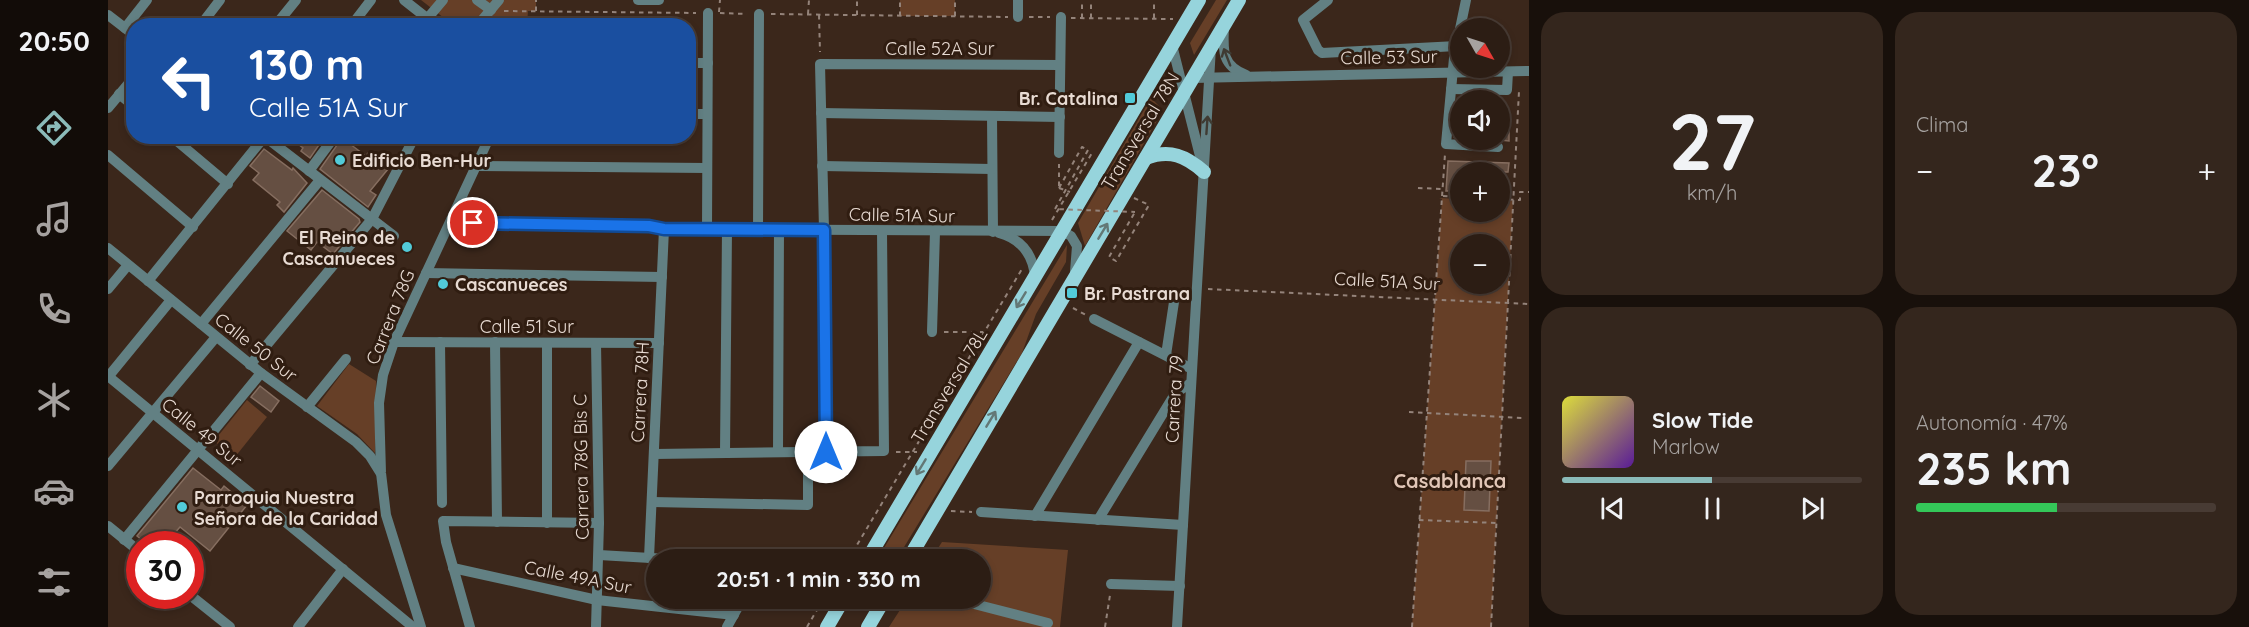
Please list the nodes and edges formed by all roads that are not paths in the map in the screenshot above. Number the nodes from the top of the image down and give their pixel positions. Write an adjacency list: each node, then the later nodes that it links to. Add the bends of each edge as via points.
1 (147, 0): 22 (street)
2 (220, 0): 23 (street)
3 (296, 0): 24 (street)
4 (371, 0): 25 (street)
5 (404, 0): 26 (street)
6 (443, 0): 27 (street)
7 (477, 0): 16 (street)
8 (499, 0): 16 (street)
9 (638, 0): 10 (street)
10 (659, 0)
11 (1018, 0): 20 (street)
12 (1239, 0): 30 (main road, Transversal 78N)
13 (1328, 0): 33 (street, via 1303,20 1322,53)
14 (1465, 0): 29 (street)
15 (1192, 8): 32 (main road, Transversal 78N)
16 (491, 10): 28 (street)
17 (714, 13): 36 (street)
18 (759, 14): 79 (street)
19 (108, 15): 31 (street)
20 (1018, 17)
21 (1061, 17): 37 (street)
22 (137, 18)
23 (206, 18)
24 (281, 18)
25 (357, 18)
26 (420, 18)
27 (427, 18)
28 (484, 18)
29 (1462, 18)
30 (1224, 26): 34 (main road, Transversal 78N); 39 (street, one-way to 30, via 1233,68 1226,59)
31 (126, 29)
32 (1172, 45): 46 (street, Carrera 79); 84 (main road, Transversal 78N)
33 (1450, 46)
34 (1211, 47): 40 (main road, Transversal 78N); 41 (street, Carrera 79)
35 (696, 63): 36 (street)
36 (708, 63): 52 (street)
37 (1060, 65): 50 (street, Calle 52A Sur, via 820,64); 54 (street)
38 (1450, 72): 39 (street, Calle 53 Sur)
39 (1249, 76): 41 (street, Calle 53 Sur)
40 (1193, 78): 41 (street, Calle 53 Sur); 46 (main road, Transversal 78N)
41 (1210, 78): 70 (street, Carrera 79, one-way to 41)
42 (1451, 78): 45 (street)
43 (1508, 78): 45 (street, via 1507,90)
44 (126, 86): 47 (street)
45 (1450, 89): 61 (street, via 1446,144)
46 (1184, 93): 64 (main road, Transversal 78N); 70 (street, Carrera 79)
47 (119, 94): 48 (street); 49 (street)
48 (126, 100)
49 (108, 108)
50 (821, 113): 53 (street); 66 (street)
51 (696, 114): 52 (street)
52 (707, 114): 67 (street)
53 (992, 116): 54 (street); 68 (street)
54 (1060, 117): 62 (street)
55 (180, 144): 72 (street)
56 (259, 144): 72 (street)
57 (273, 144): 69 (street)
58 (329, 144): 69 (street)
59 (411, 144): 73 (street)
60 (486, 144): 65 (street, Carrera 78G)
61 (1450, 144)
62 (1059, 153)
63 (108, 155): 75 (street)
64 (1146, 158): 70 (main road, via 1165,153 1182,156); 93 (main road, Transversal 78N, one-way to 64)
65 (476, 166): 67 (street); 74 (street, Carrera 78G)
66 (822, 166): 68 (street); 81 (street)
67 (707, 168): 77 (street)
68 (992, 169): 85 (street)
69 (309, 171): 71 (street)
70 (1204, 172): 111 (street, Carrera 79)
71 (320, 180): 73 (street); 98 (street)
72 (228, 184): 75 (street)
73 (372, 219): 86 (street); 110 (street)
74 (451, 223): 76 (street, Calle 51A Sur); 89 (street, Carrera 78G)
75 (193, 227): 92 (street)
76 (664, 229): 77 (street, Calle 51A Sur); 90 (street, Carrera 78H)
77 (706, 229): 78 (street, Calle 51A Sur)
78 (727, 229): 79 (street, Calle 51A Sur); 120 (street)
79 (758, 230): 80 (street, Calle 51A Sur)
80 (779, 230): 81 (street, Calle 51A Sur); 121 (street)
81 (824, 230): 82 (street, Calle 51A Sur); 119 (street)
82 (882, 231): 83 (street, Calle 51A Sur); 119 (street, via 884,451)
83 (935, 231): 85 (street, Calle 51A Sur); 99 (street)
84 (1062, 231): 85 (street, Calle 51A Sur); 91 (main road, Transversal 78L); 93 (street, via 1077,246)
85 (993, 232): 91 (street, Calle 51A Sur, via 1020,244 1030,256)
86 (394, 237)
87 (108, 248): 88 (street, Calle 50 Sur)
88 (128, 264): 92 (street, Calle 50 Sur); 94 (street)
89 (426, 273): 90 (street); 101 (street, Carrera 78G)
90 (662, 277): 107 (street, Carrera 78H)
91 (1035, 277): 137 (main road, Transversal 78L, one-way to 137)
92 (148, 281): 95 (street, Calle 50 Sur)
93 (1073, 281): 138 (main road, one-way to 93)
94 (108, 289)
95 (171, 300): 98 (street, Calle 50 Sur); 113 (street)
96 (1174, 302): 108 (street)
97 (1094, 319): 104 (street)
98 (201, 324): 100 (street, Calle 50 Sur)
99 (932, 332)
100 (216, 337): 110 (street, Calle 50 Sur); 116 (street)
101 (394, 342): 102 (street, Calle 51 Sur); 124 (street, Carrera 78G, via 379,403)
102 (440, 342): 103 (street, Calle 51 Sur); 126 (street)
103 (495, 342): 105 (street, Calle 51 Sur); 130 (street)
104 (1139, 342): 108 (street); 128 (street)
105 (547, 343): 106 (street, Calle 51 Sur); 131 (street)
106 (596, 343): 107 (street, Calle 51 Sur); 132 (street, Carrera 78G Bis C)
107 (659, 343): 122 (street, Carrera 78H)
108 (1166, 356): 111 (street)
109 (346, 358): 115 (street)
110 (250, 365): 112 (street, Calle 50 Sur)
111 (1192, 369): 114 (street, Carrera 79)
112 (261, 373): 115 (street, Calle 50 Sur); 117 (street)
113 (108, 377): 116 (street, Calle 49 Sur)
114 (1191, 383): 129 (street, via 1173,397); 133 (street, Carrera 79)
115 (307, 407): 124 (street, Calle 50 Sur, via 356,442)
116 (153, 413): 117 (street, Calle 49 Sur); 123 (street)
117 (197, 450): 135 (street); 142 (street, Calle 49 Sur)
118 (808, 452): 119 (street); 121 (street); 125 (street, via 808,505)
119 (826, 452)
120 (725, 453): 121 (street); 122 (street)
121 (778, 453)
122 (654, 454): 125 (street, Carrera 78H)
123 (108, 466)
124 (381, 473): 156 (street, Carrera 78G, via 386,515)
125 (652, 502): 136 (street, Carrera 78H)
126 (442, 503)
127 (981, 512): 128 (street)
128 (1035, 516): 129 (street)
129 (1098, 520): 133 (street)
130 (497, 522): 131 (street); 141 (street, via 443,521)
131 (547, 523): 132 (street)
132 (599, 523): 139 (street, Carrera 78G Bis C)
133 (1183, 525): 144 (street, Carrera 79)
134 (108, 526): 135 (street)
135 (124, 540)
136 (649, 549)
137 (874, 549)
138 (915, 549)
139 (599, 555): 140 (street); 145 (street, Carrera 78G Bis C)
140 (646, 558)
141 (453, 568): 145 (street, Calle 49A Sur); 157 (street)
142 (343, 569): 154 (street); 155 (street, Calle 49 Sur)
143 (1111, 584): 144 (street)
144 (1180, 586): 162 (street, Carrera 79)
145 (597, 600): 151 (street, Calle 49A Sur); 158 (street, Carrera 78G Bis C)
146 (204, 607): 153 (street)
147 (991, 608): 152 (street)
148 (737, 609): 151 (street)
149 (838, 609): 160 (main road)
150 (879, 609): 161 (main road)
151 (734, 615): 159 (street)
152 (1048, 623)
153 (225, 626)
154 (298, 627)
155 (413, 627)
156 (421, 627)
157 (470, 627)
158 (596, 627)
159 (726, 627)
160 (828, 627)
161 (868, 627)
162 (1177, 627)

